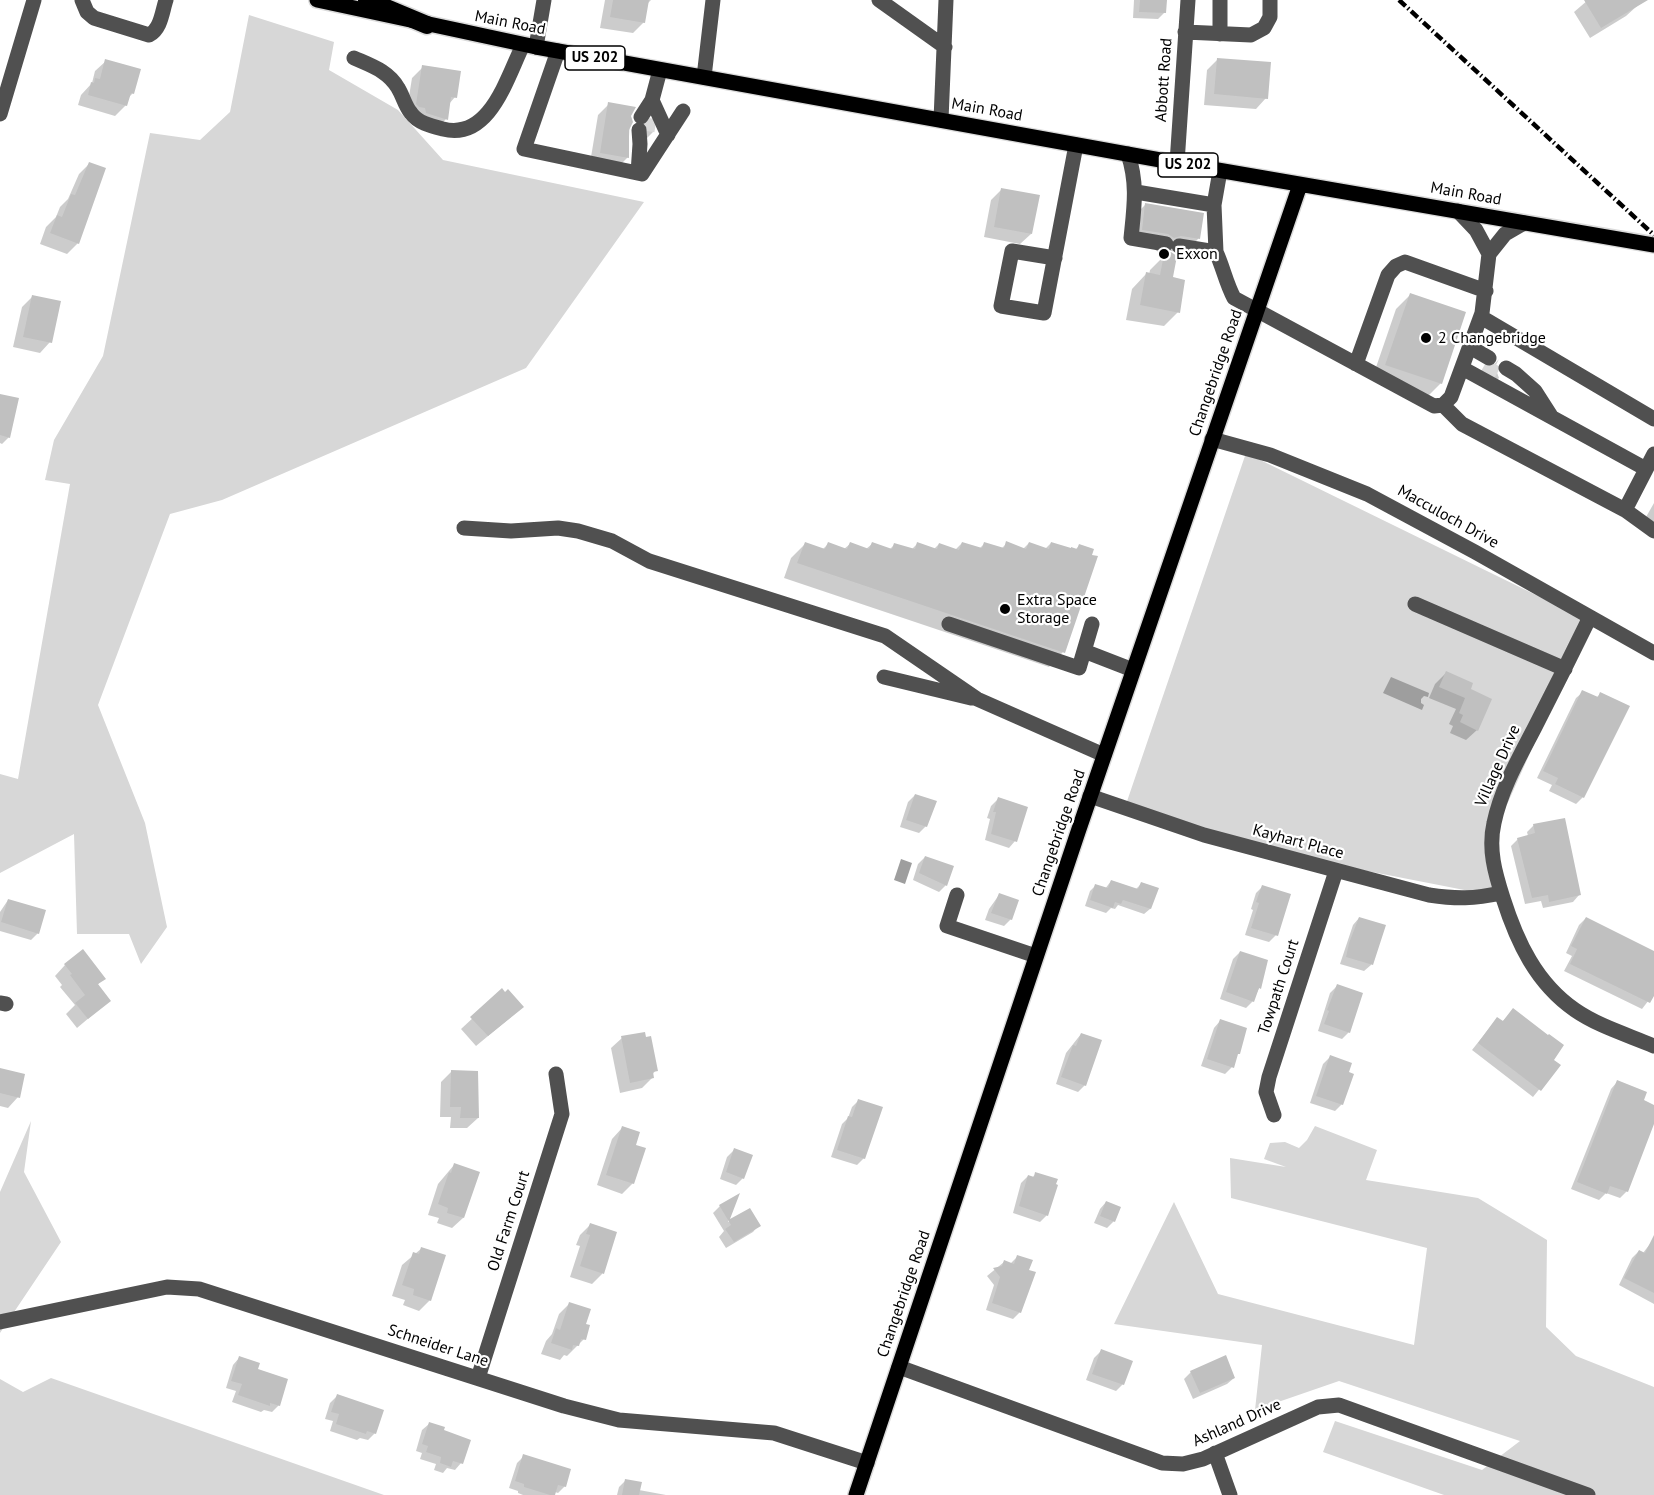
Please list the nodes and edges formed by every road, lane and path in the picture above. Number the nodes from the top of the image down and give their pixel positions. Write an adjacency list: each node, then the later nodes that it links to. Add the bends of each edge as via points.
1 (33, 0): 23 (street)
2 (82, 0): 3 (street, via 94,18 149,35 158,27)
3 (166, 0)
4 (316, 0): 13 (main road, Main Road / US 202)
5 (368, 0): 13 (highway)
6 (544, 0): 16 (street)
7 (713, 0): 21 (street)
8 (879, 0): 17 (street)
9 (946, 0): 17 (street)
10 (1188, 0): 14 (street, Abbott Road)
11 (1220, 0): 15 (street)
12 (1270, 0): 15 (street, via 1270,17 1264,28 1251,35)
13 (427, 25): 16 (main road, Main Road / US 202)
14 (1185, 32): 15 (street); 29 (street, Abbott Road)
15 (1220, 34)
16 (530, 46): 18 (main road, Main Road / US 202); 19 (street, via 495,104 477,124 451,131 428,126 411,113 386,72)
17 (945, 47): 24 (street)
18 (558, 51): 20 (main road, Main Road / US 202); 31 (street, via 524,149)
19 (354, 57)
20 (660, 70): 21 (main road, Main Road / US 202); 25 (street)
21 (704, 77): 24 (main road, Main Road / US 202)
22 (683, 111): 26 (street)
23 (0, 114)
24 (941, 120): 27 (main road, Main Road / US 202)
25 (645, 121): 26 (street); 31 (street)
26 (668, 135): 31 (street, via 642,174)
27 (1076, 145): 28 (main road, Main Road / US 202); 40 (street)
28 (1128, 154): 29 (main road, Main Road / US 202); 33 (street)
29 (1177, 163): 30 (main road, Main Road / US 202)
30 (1220, 171): 32 (main road, Main Road / US 202); 34 (street)
31 (638, 173)
32 (1300, 184): 35 (main road, Main Road / US 202); 42 (main road, Changebridge Road)
33 (1136, 192): 34 (street); 38 (street, via 1131,238)
34 (1214, 205): 38 (street)
35 (1458, 211): 36 (main road, Main Road / US 202); 39 (street, via 1476,230)
36 (1524, 223): 37 (main road, Main Road / US 202); 39 (street, via 1505,234)
37 (1654, 245)
38 (1216, 252): 42 (street, via 1234,298)
39 (1489, 254): 41 (street)
40 (1055, 258): 40 (street, via 1044,313 1001,306 1011,251)
41 (1486, 291): 43 (street); 46 (street, via 1405,262 1396,266 1388,275)
42 (1257, 310): 46 (street); 51 (main road, Changebridge Road)
43 (1481, 317): 44 (street); 50 (street)
44 (1466, 357): 45 (street); 48 (street, via 1451,397); 49 (street)
45 (1487, 362)
46 (1356, 364): 48 (street, via 1424,402)
47 (1504, 372): 49 (street, via 1535,391)
48 (1443, 405): 54 (street, via 1462,424)
49 (1553, 418): 53 (street)
50 (1654, 419)
51 (1212, 439): 58 (street, Macculoch Drive, via 1270,455 1367,494); 64 (main road, Changebridge Road)
52 (1654, 454): 53 (street)
53 (1646, 469): 54 (street)
54 (1625, 510): 56 (street)
55 (464, 528): 66 (street, via 558,528 612,541 649,561 885,636)
56 (1654, 531)
57 (1415, 604): 63 (street)
58 (1590, 617): 62 (street, Macculoch Drive); 63 (street, Village Drive)
59 (948, 624): 61 (street, via 1079,668)
60 (1092, 624): 61 (street)
61 (1084, 651): 64 (street)
62 (1654, 653)
63 (1565, 669): 70 (street, Village Drive, via 1509,778 1495,816 1491,847)
64 (1133, 670): 67 (main road, Changebridge Road)
65 (885, 677): 66 (street)
66 (977, 699): 67 (street)
67 (1104, 755): 68 (main road, Changebridge Road)
68 (1090, 796): 69 (street, Kayhart Place, via 1204,835); 72 (main road, Changebridge Road)
69 (1336, 871): 70 (street, Kayhart Place, via 1454,899); 75 (street, Towpath Court, via 1269,1077 1266,1092)
70 (1501, 893): 73 (street, Village Drive, via 1516,939 1532,967 1560,999 1595,1021)
71 (957, 895): 72 (street, via 947,926)
72 (1036, 956): 77 (main road, Changebridge Road)
73 (1654, 1046)
74 (556, 1074): 78 (street, Old Farm Court, via 562,1114)
75 (1274, 1115)
76 (0, 1322): 78 (street, Schneider Lane, via 167,1287 199,1289)
77 (899, 1367): 79 (street, Ashland Drive, via 1162,1463 1193,1462); 80 (main road, Changebridge Road)
78 (478, 1378): 80 (street, Schneider Lane, via 619,1420 774,1433)
79 (1215, 1453): 81 (street); 85 (street, Ashland Drive, via 1318,1407 1339,1405)
80 (867, 1463): 82 (main road, Changebridge Road)
81 (1223, 1476): 83 (street); 84 (street)
82 (856, 1495)
83 (1216, 1495)
84 (1230, 1495)
85 (1588, 1495)

